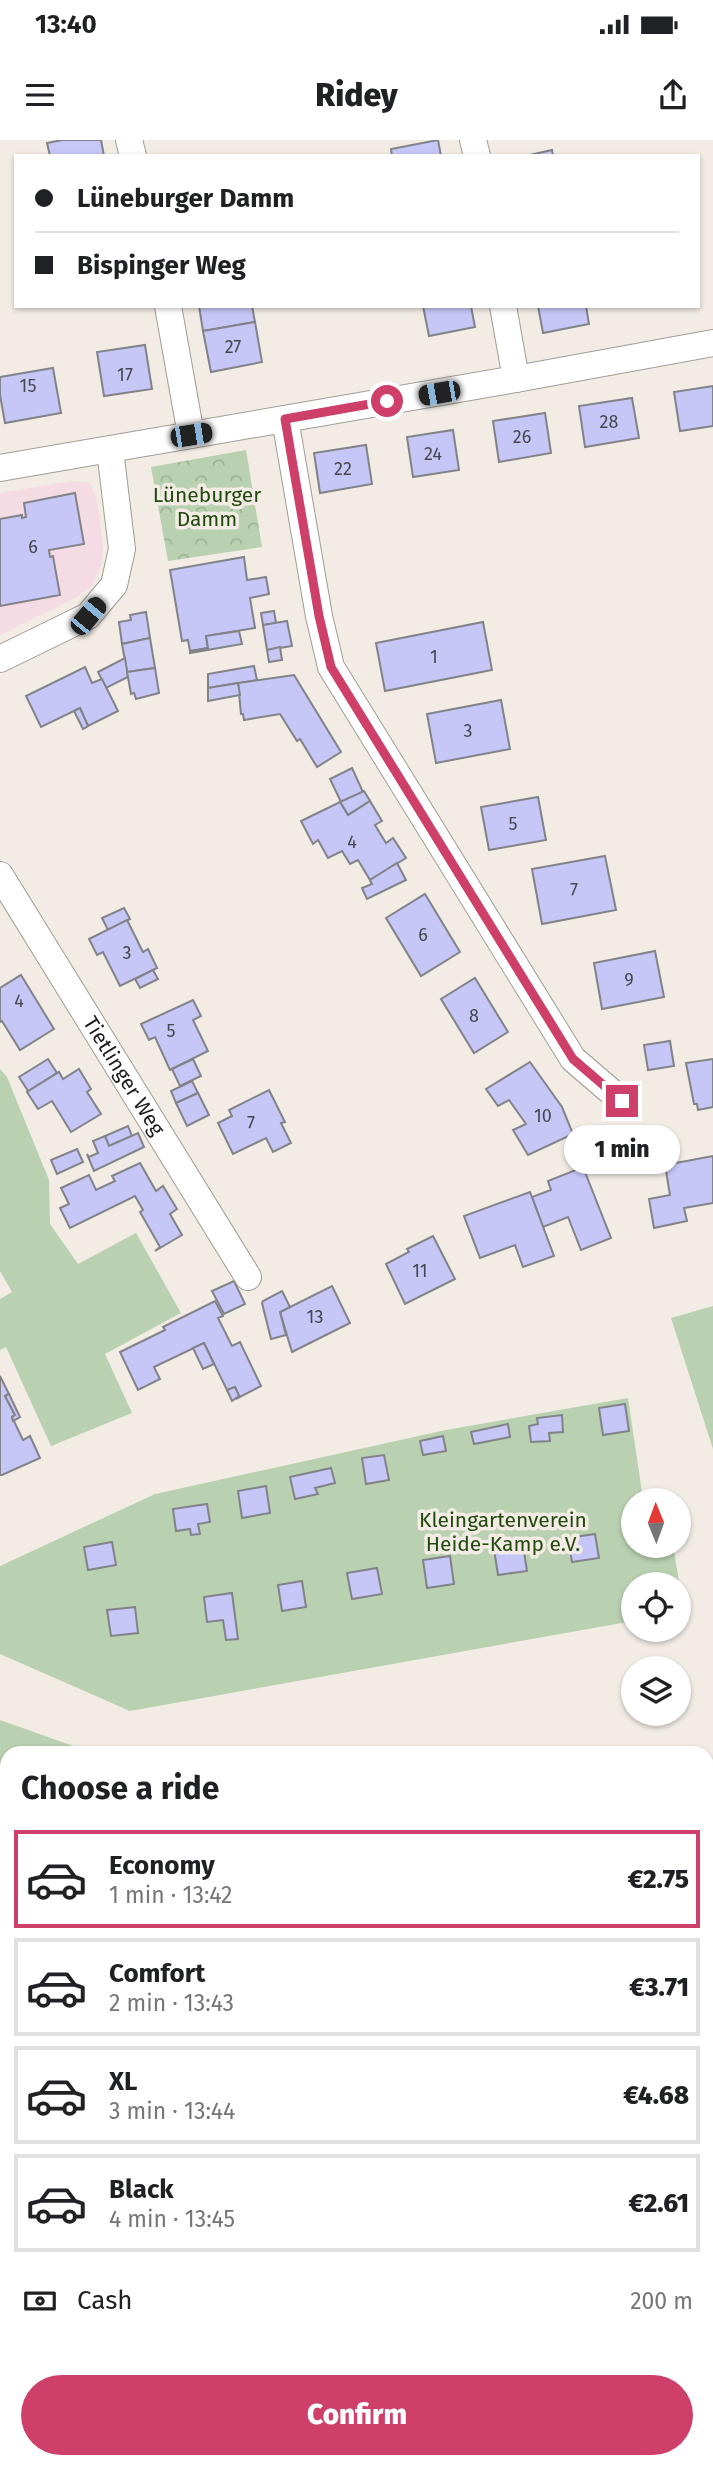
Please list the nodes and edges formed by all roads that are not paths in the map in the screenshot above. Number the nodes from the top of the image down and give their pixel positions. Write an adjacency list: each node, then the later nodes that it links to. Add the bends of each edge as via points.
1 (168, 308): 6 (street)
2 (503, 308): 4 (street)
3 (713, 343): 4 (street)
4 (516, 379): 5 (street)
5 (285, 419): 6 (street); 11 (street, via 331,667 573,1059)
6 (191, 435): 7 (street)
7 (110, 450): 8 (street); 9 (street, via 122,549 114,585 88,616)
8 (0, 468)
9 (0, 659)
10 (0, 875): 12 (street, Tietlinger Weg)
11 (622, 1101)
12 (248, 1277)

